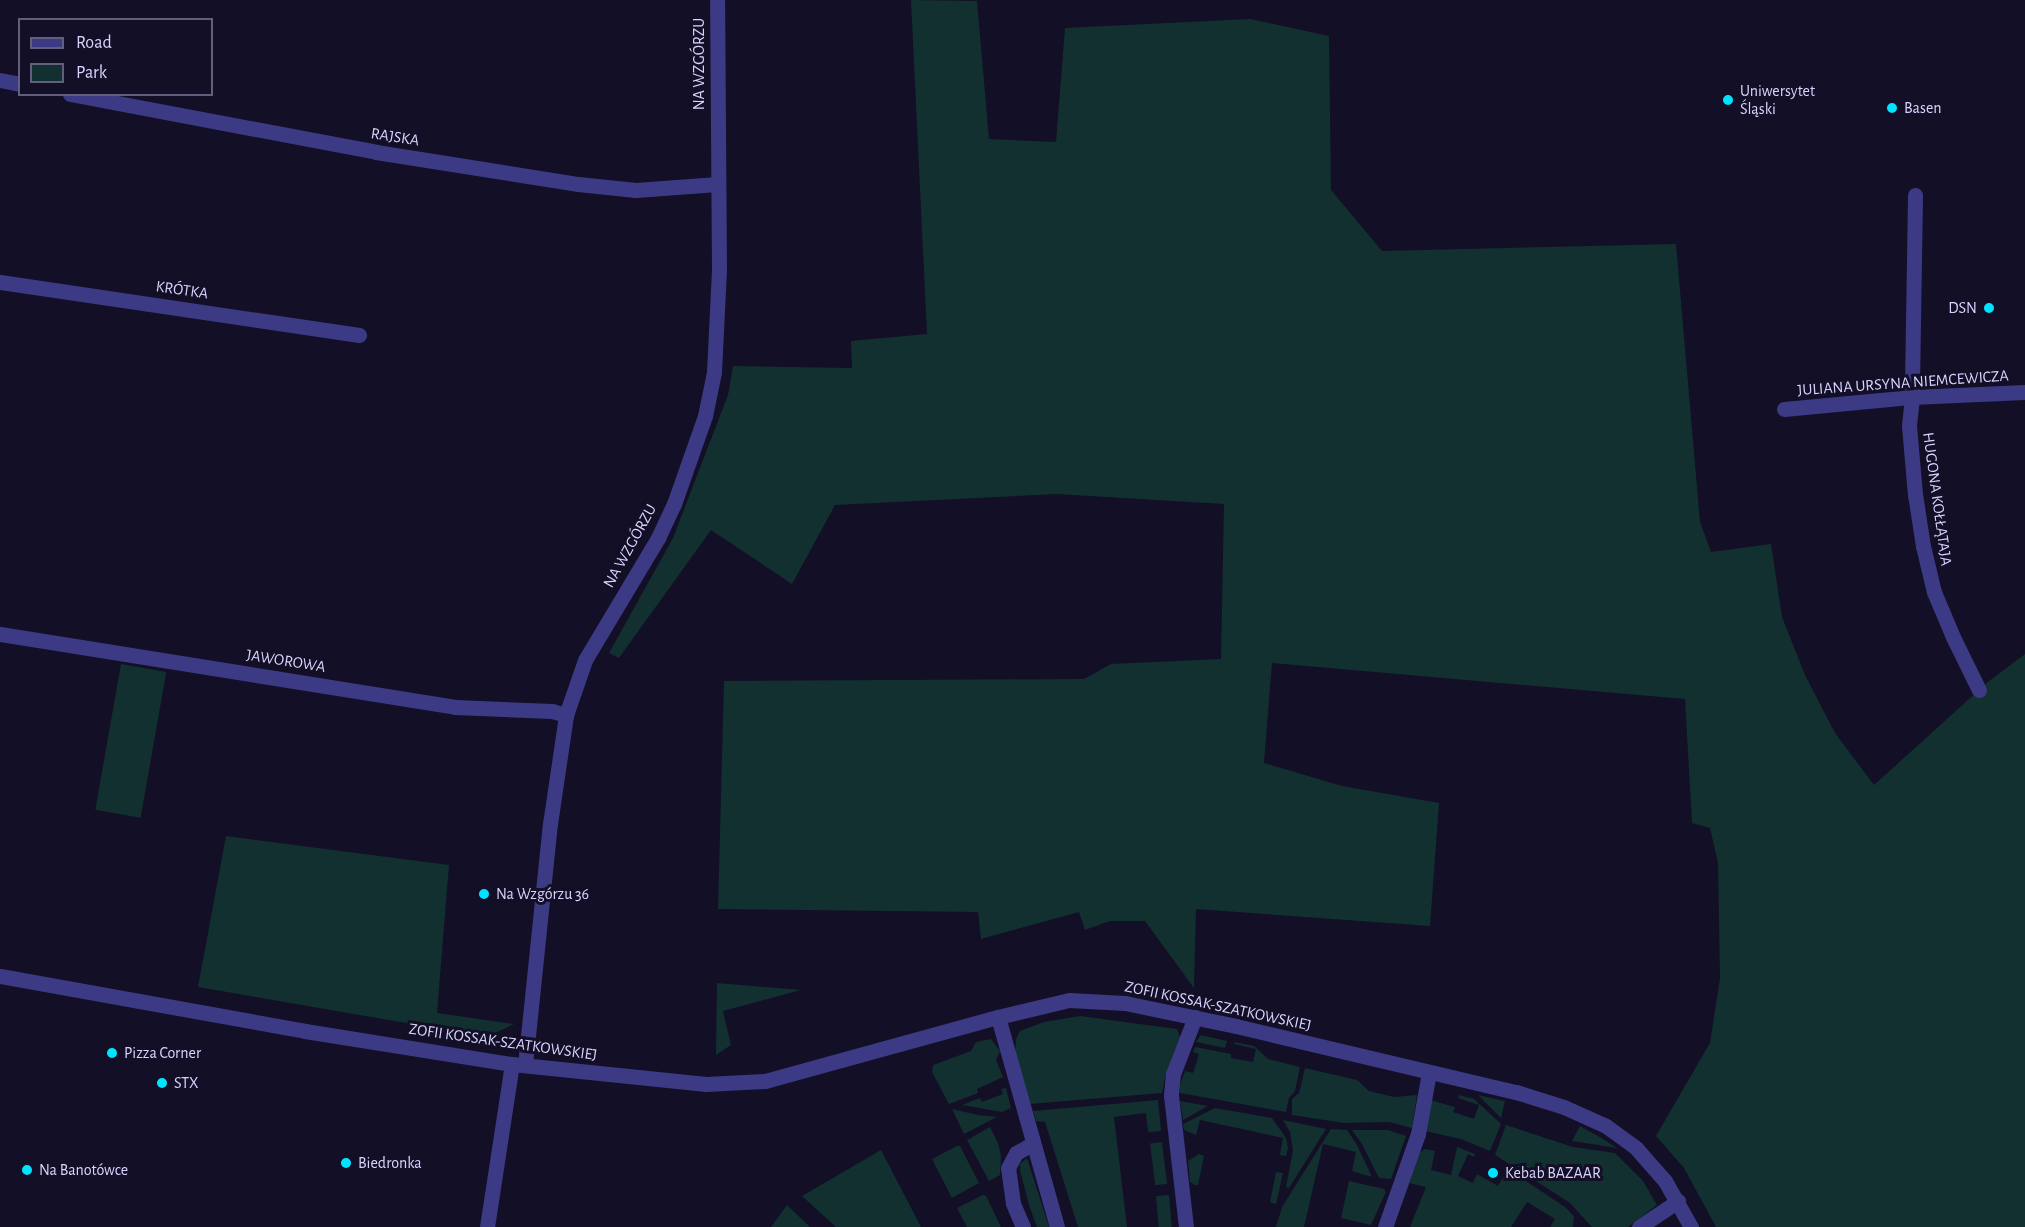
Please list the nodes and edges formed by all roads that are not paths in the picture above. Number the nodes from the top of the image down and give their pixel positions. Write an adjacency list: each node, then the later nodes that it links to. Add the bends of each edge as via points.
1 (717, 0): 5 (street, NA WZGÓRZU)
2 (0, 80): 3 (street)
3 (18, 84)
4 (81, 96): 5 (street, RAJSKA, via 376,152 578,184 636,190)
5 (717, 184): 14 (street, NA WZGÓRZU, via 717,336 705,416 670,513 585,660)
6 (1915, 195): 10 (street, HUGONA KOŁŁĄTAJA)
7 (0, 282): 8 (street, KRÓTKA)
8 (359, 336)
9 (2025, 392): 10 (street, JULIANA URSYNA NIEMCEWICZA)
10 (1912, 397): 11 (street, JULIANA URSYNA NIEMCEWICZA); 13 (street, HUGONA KOŁŁĄTAJA, via 1909,426 1923,546 1934,592)
11 (1784, 409)
12 (0, 634): 14 (street, JAWOROWA, via 455,706)
13 (1979, 690)
14 (566, 715): 18 (street, NA WZGÓRZU)
15 (0, 976): 18 (street, ZOFII KOSSAK-SZATKOWSKIEJ)
16 (998, 1017): 17 (street, ZOFII KOSSAK-SZATKOWSKIEJ, via 1069,1000 1125,1003); 18 (street, ZOFII KOSSAK-SZATKOWSKIEJ, via 765,1081 736,1084 658,1081); 20 (street)
17 (1195, 1017): 19 (street, ZOFII KOSSAK-SZATKOWSKIEJ); 25 (street, via 1173,1074 1171,1095)
18 (518, 1065): 22 (street, NA WZGÓRZU)
19 (1429, 1072): 21 (street, ZOFII KOSSAK-SZATKOWSKIEJ, via 1516,1092 1588,1117 1636,1148); 26 (street, via 1419,1134)
20 (1032, 1144): 23 (street, via 1016,1153 1008,1168); 24 (street)
21 (1678, 1201): 27 (street); 28 (street, ZOFII KOSSAK-SZATKOWSKIEJ)
22 (487, 1227)
23 (1023, 1227)
24 (1057, 1227)
25 (1186, 1227)
26 (1385, 1227)
27 (1639, 1227)
28 (1691, 1227)

